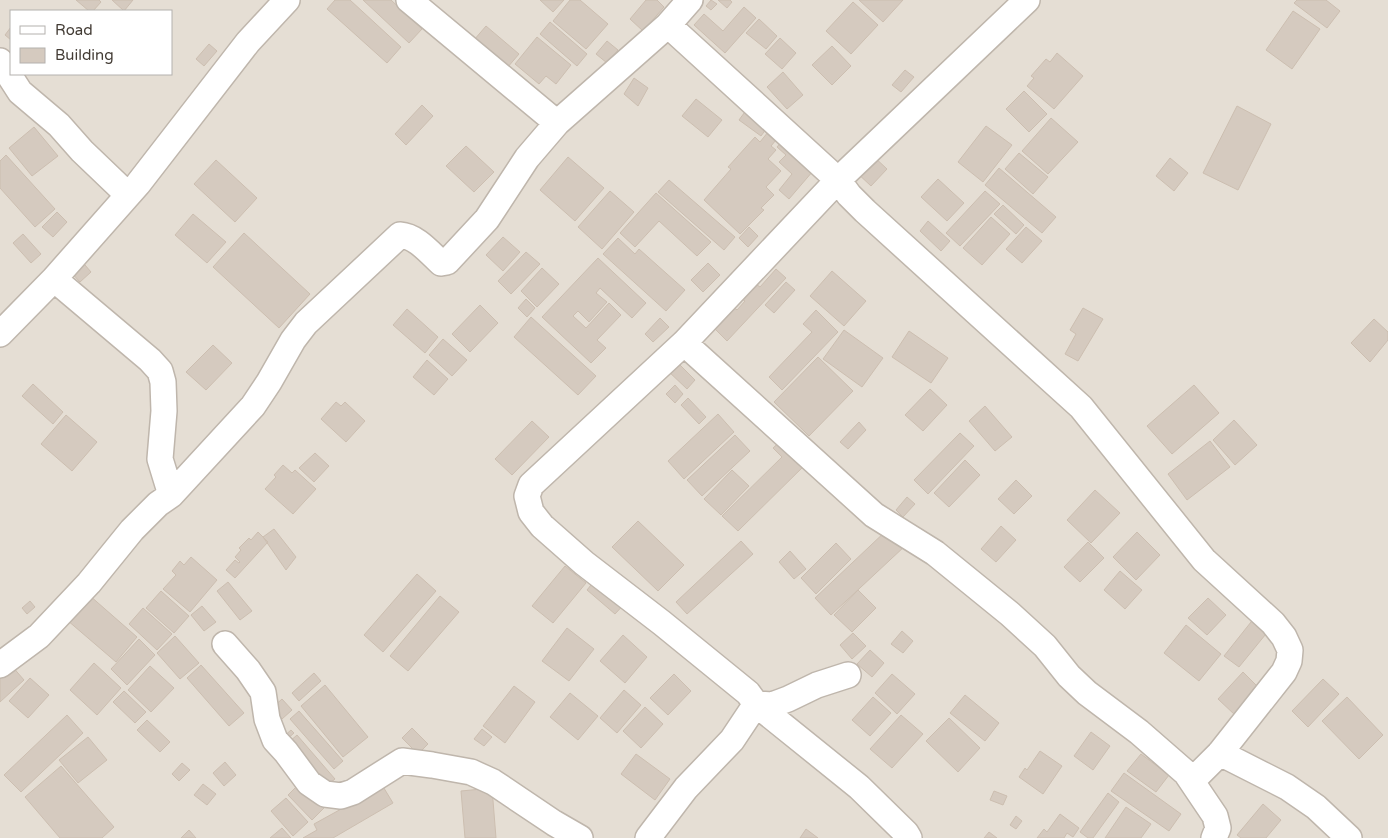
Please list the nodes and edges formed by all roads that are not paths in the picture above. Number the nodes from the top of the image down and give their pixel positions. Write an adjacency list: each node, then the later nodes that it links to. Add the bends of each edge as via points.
1 (287, 0): 9 (street, via 248,42)
2 (409, 0): 7 (street)
3 (690, 0): 5 (street)
4 (1027, 0): 8 (street)
5 (668, 25): 7 (street); 8 (street)
6 (0, 61): 9 (street, via 20,92 59,125)
7 (557, 123): 13 (street, via 527,158 487,218 447,262 441,263 408,236 400,235 306,323 253,406)
8 (838, 180): 12 (street); 18 (street, via 865,211 1081,407 1204,560 1284,637 1290,650 1284,672)
9 (128, 195): 10 (street)
10 (54, 278): 11 (street); 13 (street, via 160,370 164,412 160,459)
11 (0, 334)
12 (684, 343): 17 (street, via 531,485 527,496 531,512 542,526 748,693); 19 (street, via 874,515 935,553 1010,614 1045,646 1087,693 1139,732)
13 (171, 495): 15 (street, via 132,530 89,583 39,636)
14 (225, 644): 21 (street, via 263,692 267,719 275,740 309,783 325,794 341,796 353,792 402,761 432,765 471,772 493,782)
15 (0, 665)
16 (848, 675): 17 (street, via 817,684 788,700 772,705)
17 (756, 704): 20 (street, via 859,787); 22 (street, via 732,740 686,788)
18 (1220, 753): 19 (street); 24 (street, via 1287,787 1316,807)
19 (1192, 781): 23 (street, via 1214,816 1218,828)
20 (907, 836)
21 (580, 838)
22 (648, 838)
23 (1214, 838)
24 (1349, 838)

